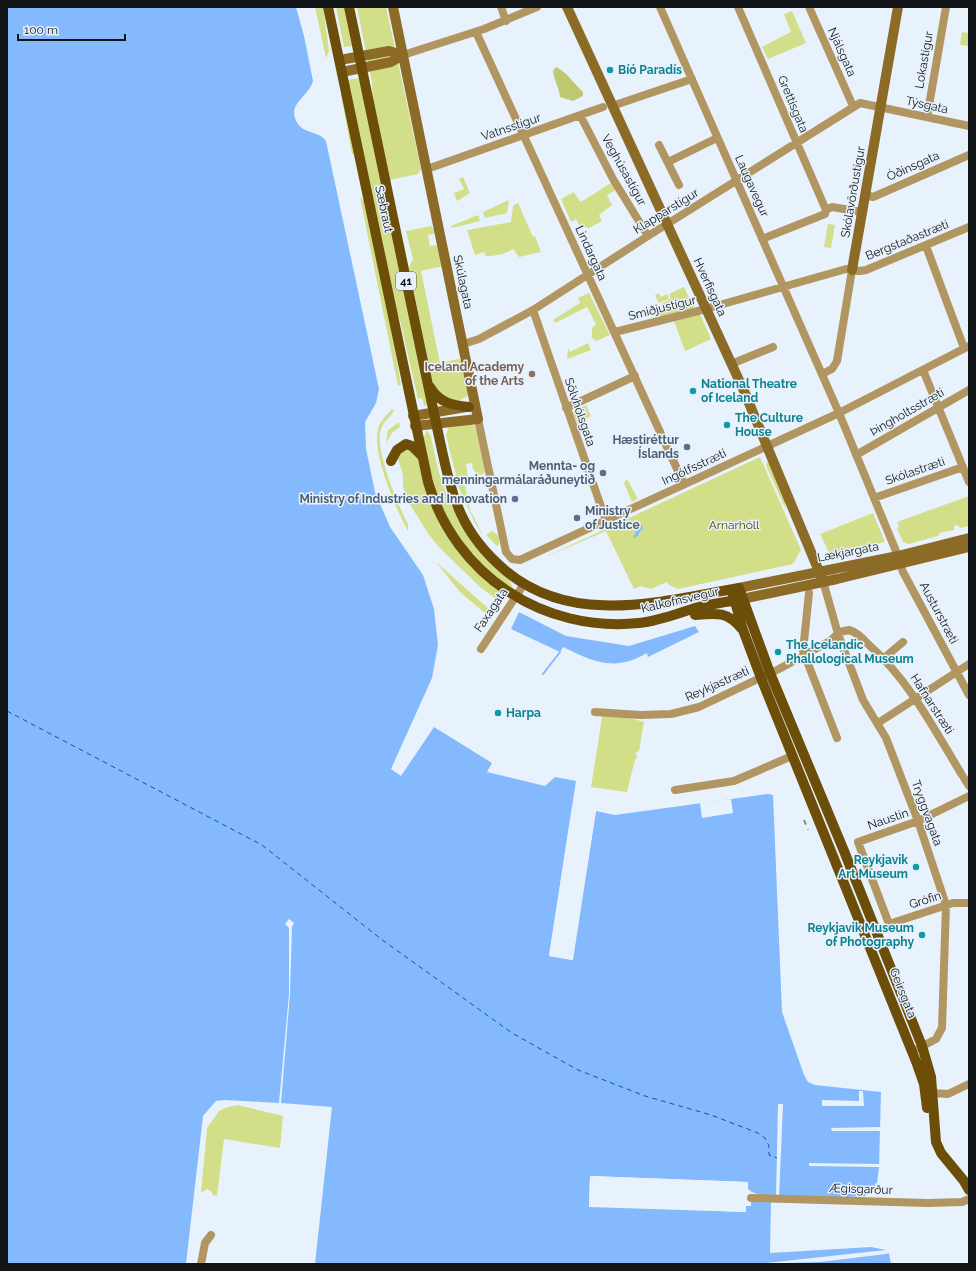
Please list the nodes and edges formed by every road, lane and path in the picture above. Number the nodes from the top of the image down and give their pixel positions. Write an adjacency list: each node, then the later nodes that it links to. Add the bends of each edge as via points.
1 (328, 7): 16 (main road, Sæbraut / 41)
2 (349, 7): 15 (main road, Sæbraut / 41)
3 (393, 7): 14 (street, Skúlagata)
4 (501, 7): 12 (street)
5 (537, 7): 12 (street)
6 (567, 7): 20 (street, Hverfisgata)
7 (660, 7): 19 (street, Laugavegur)
8 (738, 7): 28 (street, Grettisgata)
9 (809, 7): 21 (street, Njálsgata)
10 (898, 7): 22 (street, Skólavörðustígur)
11 (946, 7): 24 (street, Lokastígur)
12 (506, 21): 13 (street)
13 (476, 32): 14 (street); 26 (street, Lindargata)
14 (403, 55): 15 (street, via 389,51); 17 (street, via 391,62); 32 (street, Skúlagata)
15 (360, 56): 16 (street); 17 (main road, Sæbraut / 41)
16 (340, 60): 18 (main road, Sæbraut / 41)
17 (362, 68): 18 (street); 56 (main road, Sæbraut / 41)
18 (342, 72): 64 (main road, Sæbraut / 41)
19 (692, 79): 20 (street, Vatnsstígur); 27 (street, Laugavegur)
20 (608, 106): 23 (street, Vatnsstígur); 38 (street, Hverfisgata)
21 (853, 106): 22 (street, via 860,103); 28 (street, Klapparstígur)
22 (881, 107): 24 (street, Týsgata); 35 (street, Skólavörðustígur)
23 (580, 115): 26 (street, Vatnsstígur); 40 (street, Veghúsastígur, via 613,179)
24 (927, 117): 25 (street, Týsgata)
25 (969, 126)
26 (523, 135): 32 (street, Vatnsstígur); 44 (street, Lindargata)
27 (717, 138): 31 (street); 33 (street, Laugavegur)
28 (797, 143): 33 (street, Klapparstígur); 36 (street, Grettisgata)
29 (660, 145): 31 (street)
30 (969, 154): 35 (street, Óðinsgata, via 872,197)
31 (668, 162): 34 (street)
32 (426, 169): 49 (street, Skúlagata)
33 (736, 181): 38 (street, Klapparstígur); 41 (street, Laugavegur)
34 (678, 185)
35 (865, 195): 37 (street, Skólavörðustígur)
36 (826, 210): 37 (street, via 832,208); 41 (street, via 824,214)
37 (862, 212): 43 (street, Skólavörðustígur)
38 (666, 224): 40 (street, Klapparstígur); 46 (street, Hverfisgata)
39 (969, 227): 42 (street, Bergstaðastræti)
40 (648, 236): 44 (street, Klapparstígur)
41 (762, 239): 45 (street, Laugavegur)
42 (926, 246): 43 (street, Bergstaðastræti, via 866,270); 51 (street)
43 (852, 270): 45 (street, Bergstaðastræti, via 846,269); 54 (street, Skólavörðustígur, via 837,361 832,368)
44 (588, 275): 47 (street, Klapparstígur); 48 (street, Lindargata)
45 (784, 288): 46 (street, Smiðjustígur); 54 (street, Laugavegur)
46 (705, 309): 48 (street, Smiðjustígur); 52 (street, Hverfisgata)
47 (533, 310): 49 (street, Klapparstígur, via 479,339); 59 (street, Sölvhólsgata)
48 (615, 332): 55 (street, Lindargata)
49 (463, 344): 58 (street, Skúlagata)
50 (773, 347): 52 (street)
51 (967, 347): 53 (street, Ingólfsstræti)
52 (731, 364): 66 (street, Hverfisgata)
53 (923, 370): 60 (street); 62 (street, Ingólfsstræti)
54 (822, 374): 62 (street, Laugavegur)
55 (635, 376): 59 (street); 72 (street, Lindargata)
56 (427, 382): 58 (main road, via 434,395 443,402); 61 (main road, Sæbraut / 41)
57 (969, 390): 60 (street, Þingholtsstræti)
58 (472, 406): 61 (street); 63 (street, Skúlagata)
59 (566, 408): 74 (street, Sölvhólsgata)
60 (940, 408): 67 (street, Þingholtsstræti); 70 (street)
61 (433, 413): 64 (street); 65 (main road, Kalkofnsvegur)
62 (839, 413): 66 (street, Ingólfsstræti); 67 (street, Laugavegur)
63 (478, 419): 65 (street); 77 (street, Skúlagata, via 506,552)
64 (414, 421): 65 (street); 68 (main road, Kalkofnsvegur)
65 (436, 423): 81 (main road, Kalkofnsvegur, via 451,490 465,522 490,556)
66 (768, 446): 72 (street, Ingólfsstræti); 79 (street, Hverfisgata)
67 (856, 455): 73 (street, Austurstræti)
68 (422, 456): 69 (main road, via 406,444 397,450); 84 (main road, Kalkofnsvegur, via 434,500 456,543 483,572)
69 (392, 461)
70 (963, 467): 71 (street); 73 (street, Skólastræti)
71 (969, 482)
72 (684, 484): 74 (street, Ingólfsstræti)
73 (874, 498): 78 (street, Austurstræti)
74 (606, 521): 77 (street, Ingólfsstræti, via 525,558)
75 (969, 538): 78 (street, Lækjargata)
76 (969, 547): 78 (street, Lækjargata)
77 (512, 559)
78 (900, 560): 79 (street, Lækjargata); 80 (street, Lækjargata); 94 (street, Austurstræti, via 903,572)
79 (820, 571): 80 (street, Hverfisgata); 82 (street, Lækjargata)
80 (823, 581): 85 (street, Lækjargata); 88 (street, Tryggvagata)
81 (524, 584): 82 (main road, Kalkofnsvegur, via 564,600 612,606 671,601); 84 (street, Faxagata)
82 (735, 589): 85 (main road, Geirsgata)
83 (809, 593): 91 (street, via 802,646)
84 (516, 597): 86 (main road, Kalkofnsvegur, via 558,614 592,622 639,623); 90 (street, Faxagata)
85 (738, 600): 86 (main road, Kalkofnsvegur, via 695,608); 87 (main road, Geirsgata); 95 (main road, Geirsgata)
86 (675, 616): 87 (main road, Geirsgata, via 719,614 732,619)
87 (743, 630): 95 (main road, Geirsgata)
88 (838, 634): 91 (street, Reykjastræti); 92 (street, Hafnarstræti, via 845,630 852,631); 100 (street, Tryggvagata, via 863,700)
89 (903, 642): 92 (street)
90 (480, 649)
91 (804, 655): 95 (street, Reykjastræti); 101 (street)
92 (884, 658): 98 (street, Hafnarstræti)
93 (969, 664): 94 (street)
94 (957, 672): 97 (street, Austurstræti); 98 (street)
95 (765, 676): 96 (main road, Geirsgata); 99 (street, Reykjastræti, via 699,708 671,714); 102 (main road, Geirsgata)
96 (766, 691): 102 (main road, Geirsgata, via 774,698 795,747); 103 (main road, Geirsgata)
97 (969, 695)
98 (915, 699): 100 (street); 104 (street, Hafnarstræti)
99 (595, 712)
100 (878, 723): 107 (street, Tryggvagata)
101 (837, 738)
102 (802, 752): 111 (main road, Geirsgata)
103 (792, 756): 105 (street, via 734,781); 112 (main road, Geirsgata)
104 (969, 786)
105 (675, 790)
106 (969, 796): 107 (street, Naustin)
107 (918, 821): 109 (street, Tryggvagata); 110 (street, Naustin, via 858,842)
108 (969, 904): 109 (street, Grófin)
109 (946, 905): 110 (street, Grófin); 111 (street, Tryggvagata, via 942,1028 936,1039)
110 (889, 924)
111 (922, 1046): 112 (street, Tryggvagata); 114 (main road, Geirsgata)
112 (912, 1051): 115 (main road, Geirsgata, via 924,1084 933,1150 960,1184)
113 (969, 1084): 114 (street, via 948,1094)
114 (933, 1093): 115 (main road, Geirsgata, via 936,1142 941,1153)
115 (968, 1189)
116 (751, 1198): 117 (street, Ægisgarður, via 928,1203 962,1202)
117 (969, 1199)
118 (211, 1235): 119 (street, via 205,1243)
119 (201, 1264)

